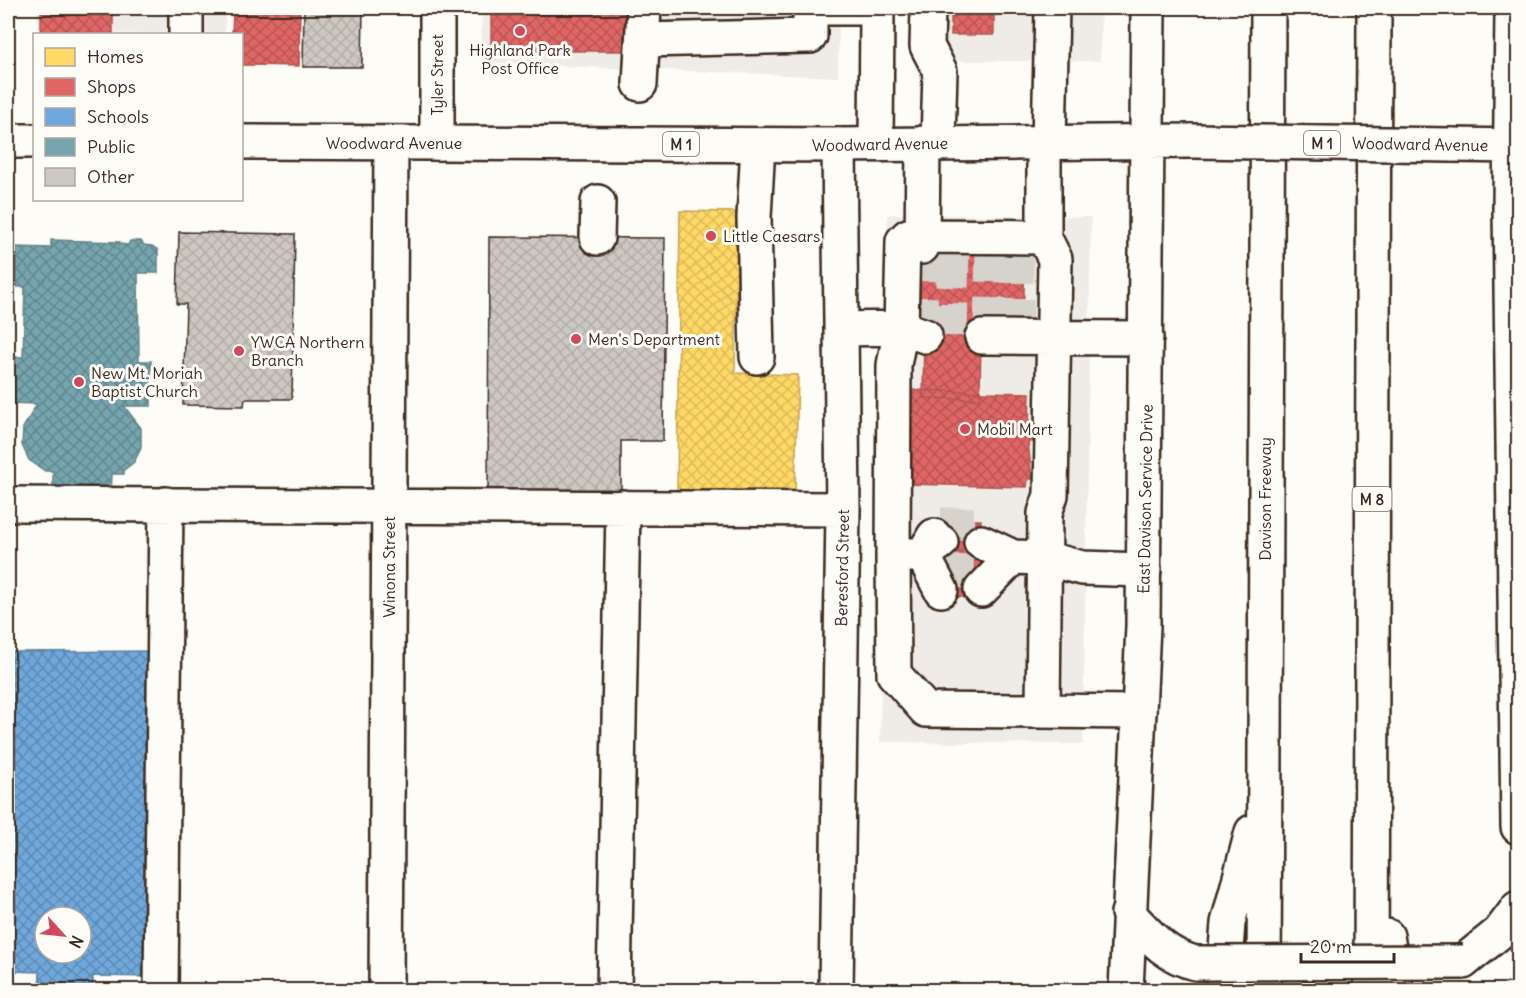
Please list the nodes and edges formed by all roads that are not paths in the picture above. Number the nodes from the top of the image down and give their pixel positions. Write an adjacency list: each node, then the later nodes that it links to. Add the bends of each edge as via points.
1 (186, 8): 13 (main road)
2 (437, 8): 22 (main road, Tyler Street)
3 (644, 8): 14 (main road)
4 (866, 8): 12 (main road)
5 (877, 8): 24 (main road)
6 (928, 8): 23 (main road, via 927,46 940,71)
7 (1052, 8): 20 (main road)
8 (1148, 8): 18 (main road, East Davison Service Drive)
9 (1269, 8): 49 (main road, Davison Freeway)
10 (1374, 8): 51 (main road, M 8)
11 (1512, 8): 27 (main road)
12 (810, 17): 14 (main road)
13 (186, 33)
14 (644, 40): 15 (main road)
15 (640, 84)
16 (8, 141): 17 (main road)
17 (33, 141)
18 (1149, 141): 20 (main road, Woodward Avenue / M 1); 27 (main road, Woodward Avenue / M 1, bridge); 36 (main road, East Davison Service Drive)
19 (243, 142): 21 (main road, Woodward Avenue / M 1)
20 (1046, 142): 23 (main road, Woodward Avenue / M 1); 30 (main road)
21 (391, 143): 22 (main road, Woodward Avenue / M 1); 41 (main road, Winona Street)
22 (437, 143): 25 (main road, Woodward Avenue / M 1)
23 (931, 143): 24 (main road, Woodward Avenue / M 1); 31 (main road)
24 (876, 144): 26 (main road, Woodward Avenue / M 1)
25 (758, 145): 26 (main road, Woodward Avenue / M 1); 37 (main road, via 754,217)
26 (839, 145): 32 (main road, Beresford Street)
27 (1515, 146): 38 (main road, via 1510,209)
28 (598, 202): 29 (main road)
29 (597, 238)
30 (1012, 241): 31 (main road); 35 (main road, via 1055,259)
31 (938, 242): 33 (main road, via 908,236 903,241)
32 (841, 329): 33 (main road); 43 (main road, Beresford Street)
33 (917, 333): 44 (main road, via 894,365)
34 (999, 335): 35 (main road)
35 (1054, 338): 36 (main road); 45 (main road, via 1051,495)
36 (1146, 338): 46 (main road, East Davison Service Drive)
37 (757, 357)
38 (1515, 442): 50 (main road)
39 (8, 504): 40 (main road)
40 (166, 504): 41 (main road); 54 (main road)
41 (389, 505): 42 (main road); 55 (main road, Winona Street)
42 (623, 507): 43 (main road); 56 (main road)
43 (842, 519): 44 (main road); 57 (main road, Beresford Street)
44 (925, 552): 47 (main road, via 894,674 926,710)
45 (1029, 558): 45 (main road, via 981,557); 46 (main road, via 1082,568); 47 (main road)
46 (1144, 570): 48 (main road, East Davison Service Drive)
47 (1043, 711): 48 (main road)
48 (1139, 712): 53 (main road, East Davison Service Drive)
49 (1264, 786): 59 (main road, via 1228,923); 60 (main road, Davison Freeway)
50 (1518, 827)
51 (1372, 835): 61 (main road, M 8); 62 (main road)
52 (1518, 908): 53 (main road, bridge, via 1500,932 1463,962 1196,963 1177,959)
53 (1128, 913): 58 (main road, East Davison Service Drive)
54 (160, 990)
55 (386, 990)
56 (614, 990)
57 (836, 990)
58 (1126, 990)
59 (1223, 990)
60 (1264, 990)
61 (1371, 990)
62 (1396, 990)

